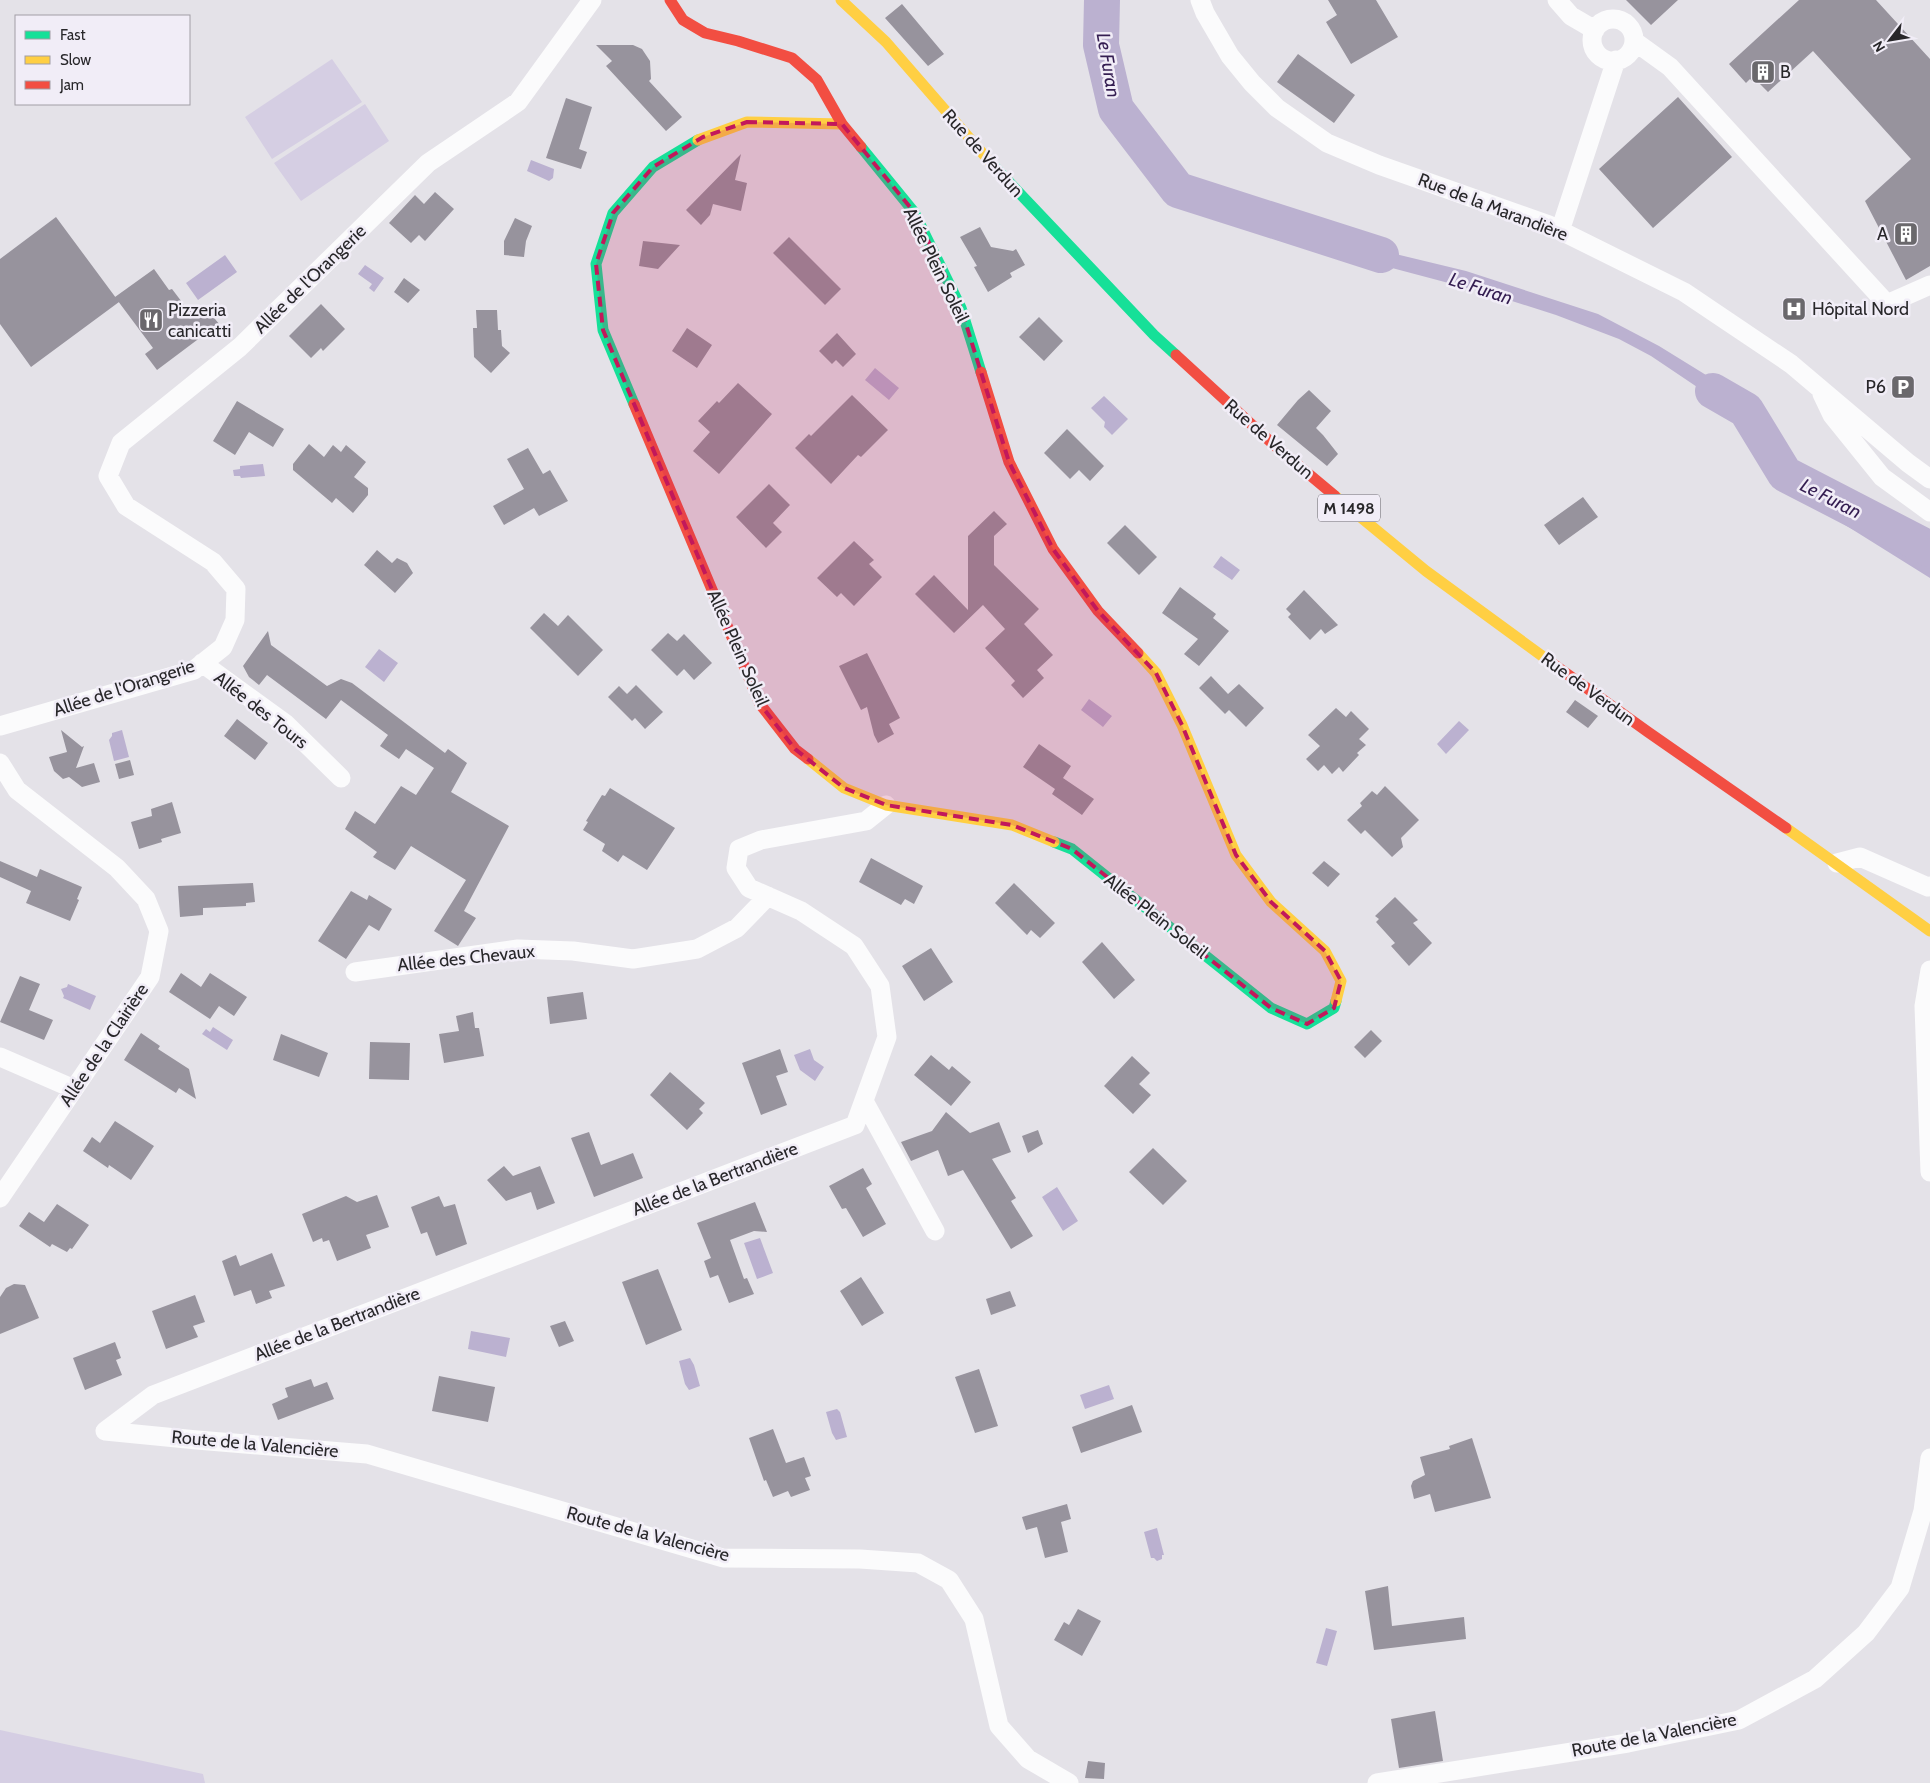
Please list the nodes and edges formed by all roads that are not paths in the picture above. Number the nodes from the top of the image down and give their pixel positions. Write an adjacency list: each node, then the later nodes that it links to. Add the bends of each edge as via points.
1 (592, 0): 15 (street, Allée de l'Orangerie, via 518,102 428,163 240,347 122,443 108,476 126,506 213,562 236,589 235,620 223,647)
2 (670, 0): 9 (street, Allée Plein Soleil, via 683,20 705,33 792,58 817,80)
3 (841, 0): 20 (street, Rue de Verdun / M 1498, via 886,42 999,173 1154,336 1274,445 1426,571 1648,732)
4 (1200, 0): 10 (street, Rue de la Marandière, via 1230,56 1252,83 1277,108 1328,143 1379,165 1549,225)
5 (1557, 0): 6 (street, via 1570,16)
6 (1595, 30): 7 (street, via 1602,22 1616,19 1630,27); 8 (street, via 1593,44 1596,50 1606,59)
7 (1634, 41): 8 (street, via 1630,53); 11 (street, via 1670,67 1887,304)
8 (1616, 60): 10 (street)
9 (842, 124): 19 (street, Allée Plein Soleil, via 747,122 703,136 653,167 613,213 596,264 603,330 760,704 795,749 844,788); 19 (street, Allée Plein Soleil, via 918,220 961,308 1009,462 1053,549 1098,611 1156,673 1182,725 1236,855 1270,902 1325,951 1341,981 1334,1008 1307,1024 1272,1008 1072,850 1012,825)
10 (1560, 232): 12 (street, Rue de la Marandière, via 1684,292 1791,364)
11 (1930, 285)
12 (1818, 386): 13 (street, Rue de la Marandière); 14 (street, Rue de la Marandière, via 1832,415 1882,477)
13 (1930, 479)
14 (1930, 512)
15 (202, 664): 16 (street, Allée de l'Orangerie, via 194,670); 18 (street, Allée des Tours, via 286,724)
16 (0, 726)
17 (0, 763): 27 (street, Allée de la Clairière, via 17,790 117,868 146,899 159,931 150,977)
18 (341, 778)
19 (886, 805): 22 (street, Allée de la Bertrandière, via 866,821 761,840 738,849 736,868 749,888)
20 (1837, 863): 21 (street, via 1860,856); 23 (street, Rue de Verdun / M 1498)
21 (1930, 886)
22 (768, 896): 25 (street, Allée des Chevaux, via 737,928 698,949 633,959 573,951 518,949); 28 (street, Allée de la Bertrandière, via 801,911 854,946 880,986 887,1037)
23 (1930, 931)
24 (1930, 970): 29 (street, via 1924,1006)
25 (355, 972)
26 (0, 1057): 27 (street)
27 (74, 1089): 30 (street, Allée de la Clairière)
28 (864, 1101): 31 (street); 32 (street, Allée de la Bertrandière, via 855,1125 153,1395)
29 (1930, 1172)
30 (0, 1198)
31 (935, 1231)
32 (105, 1431): 34 (street, Route de la Valencière, via 367,1454 723,1558 860,1559 918,1563 949,1580 974,1619 1000,1726 1028,1759)
33 (1930, 1458): 35 (street, Route de la Valencière, via 1923,1511 1900,1588 1866,1634 1815,1679 1739,1720 1628,1743)
34 (1069, 1783)
35 (1377, 1783)

